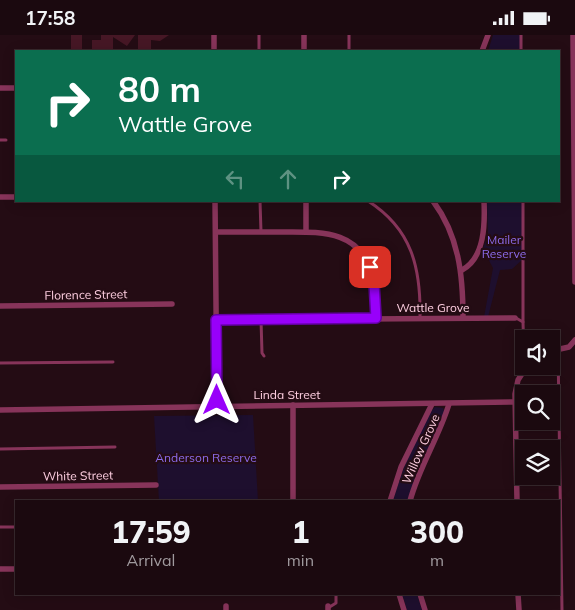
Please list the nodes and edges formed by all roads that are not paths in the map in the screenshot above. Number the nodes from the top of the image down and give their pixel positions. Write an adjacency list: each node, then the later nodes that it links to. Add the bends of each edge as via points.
1 (214, 35): 8 (street)
2 (259, 35): 9 (lane)
3 (304, 35): 10 (street)
4 (349, 35): 11 (lane)
5 (488, 35): 12 (street)
6 (521, 35): 13 (lane)
7 (573, 35): 18 (street)
8 (214, 50)
9 (259, 50)
10 (304, 50)
11 (350, 50)
12 (482, 50)
13 (521, 50)
14 (0, 88): 15 (street)
15 (15, 88)
16 (0, 140): 17 (lane)
17 (6, 141)
18 (574, 171): 32 (street)
19 (0, 197): 20 (street)
20 (15, 197)
21 (215, 202): 28 (street)
22 (260, 202): 29 (lane)
23 (306, 202): 30 (street)
24 (369, 202): 37 (lane, via 385,213 408,245 418,281)
25 (433, 202): 31 (street, via 452,235)
26 (484, 202): 31 (street, via 484,237 471,262)
27 (523, 202): 41 (lane)
28 (216, 232): 29 (street); 40 (street)
29 (261, 232): 30 (street)
30 (306, 232): 36 (street, via 335,235 359,249 373,275)
31 (462, 270): 35 (street)
32 (575, 282)
33 (172, 304): 34 (street, Florence Street)
34 (0, 306)
35 (463, 317): 37 (street, Wattle Grove); 38 (street, Wattle Grove)
36 (376, 318): 37 (street, Wattle Grove); 39 (street, Wattle Grove)
37 (420, 318)
38 (515, 318): 41 (lane, Wattle Grove)
39 (262, 319): 40 (street, Wattle Grove); 46 (lane)
40 (216, 320): 54 (street)
41 (523, 321): 42 (lane)
42 (523, 330)
43 (575, 341): 44 (street, via 569,347); 45 (street)
44 (560, 349)
45 (575, 352)
46 (264, 356)
47 (114, 362): 48 (lane)
48 (0, 363)
49 (556, 375): 65 (lane)
50 (515, 403): 52 (street, Linda Street)
51 (432, 404): 52 (street, Linda Street); 53 (street, Linda Street); 62 (street, Willow Grove, via 400,467)
52 (449, 404): 63 (street, Willow Grove)
53 (293, 405): 54 (street, Linda Street); 61 (street)
54 (217, 406): 55 (street, Linda Street)
55 (0, 410)
56 (516, 430): 64 (street)
57 (115, 447): 58 (lane)
58 (0, 449)
59 (156, 485): 60 (street, White Street)
60 (0, 487)
61 (293, 500)
62 (390, 500)
63 (410, 500)
64 (517, 500)
65 (559, 500)
66 (0, 527): 67 (lane)
67 (15, 527)
68 (560, 536): 79 (lane)
69 (0, 569): 70 (street)
70 (15, 569)
71 (336, 595): 75 (lane, via 336,603)
72 (399, 595): 76 (street)
73 (420, 595): 77 (street)
74 (518, 595): 78 (street)
75 (328, 608)
76 (404, 610)
77 (425, 610)
78 (518, 610)
79 (562, 610)

